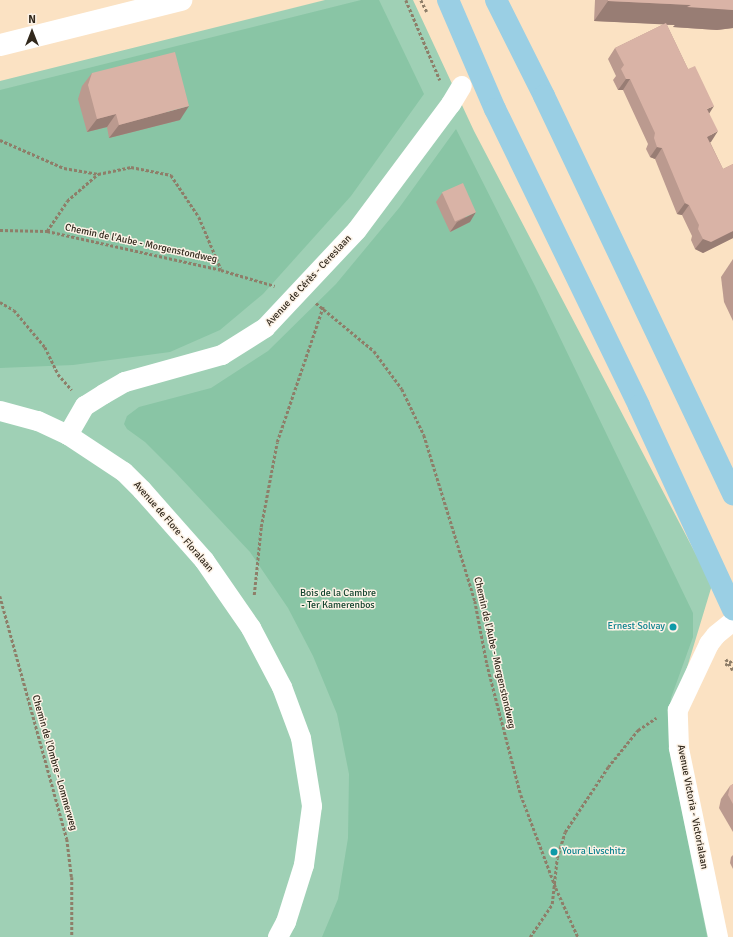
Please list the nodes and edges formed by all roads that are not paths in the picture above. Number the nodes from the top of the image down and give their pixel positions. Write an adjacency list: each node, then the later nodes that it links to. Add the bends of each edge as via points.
1 (182, 0): 4 (main road)
2 (448, 0): 9 (main road, via 495,109 639,406)
3 (506, 5): 8 (main road)
4 (0, 45)
5 (462, 86): 7 (street, Avenue de Cérès - Cereslaan, via 452,104 357,230 265,328 222,355 125,382 85,406)
6 (0, 411): 7 (street, Avenue de Flore - Floralaan, via 38,421)
7 (68, 435): 11 (street, Avenue de Flore - Floralaan, via 124,472 204,560 251,628 282,687 301,738 312,806 304,865 286,922)
8 (733, 494)
9 (733, 609)
10 (733, 621): 12 (street, Avenue Victoria - Victorialaan, via 709,644 678,710 678,748)
11 (278, 937)
12 (718, 937)

